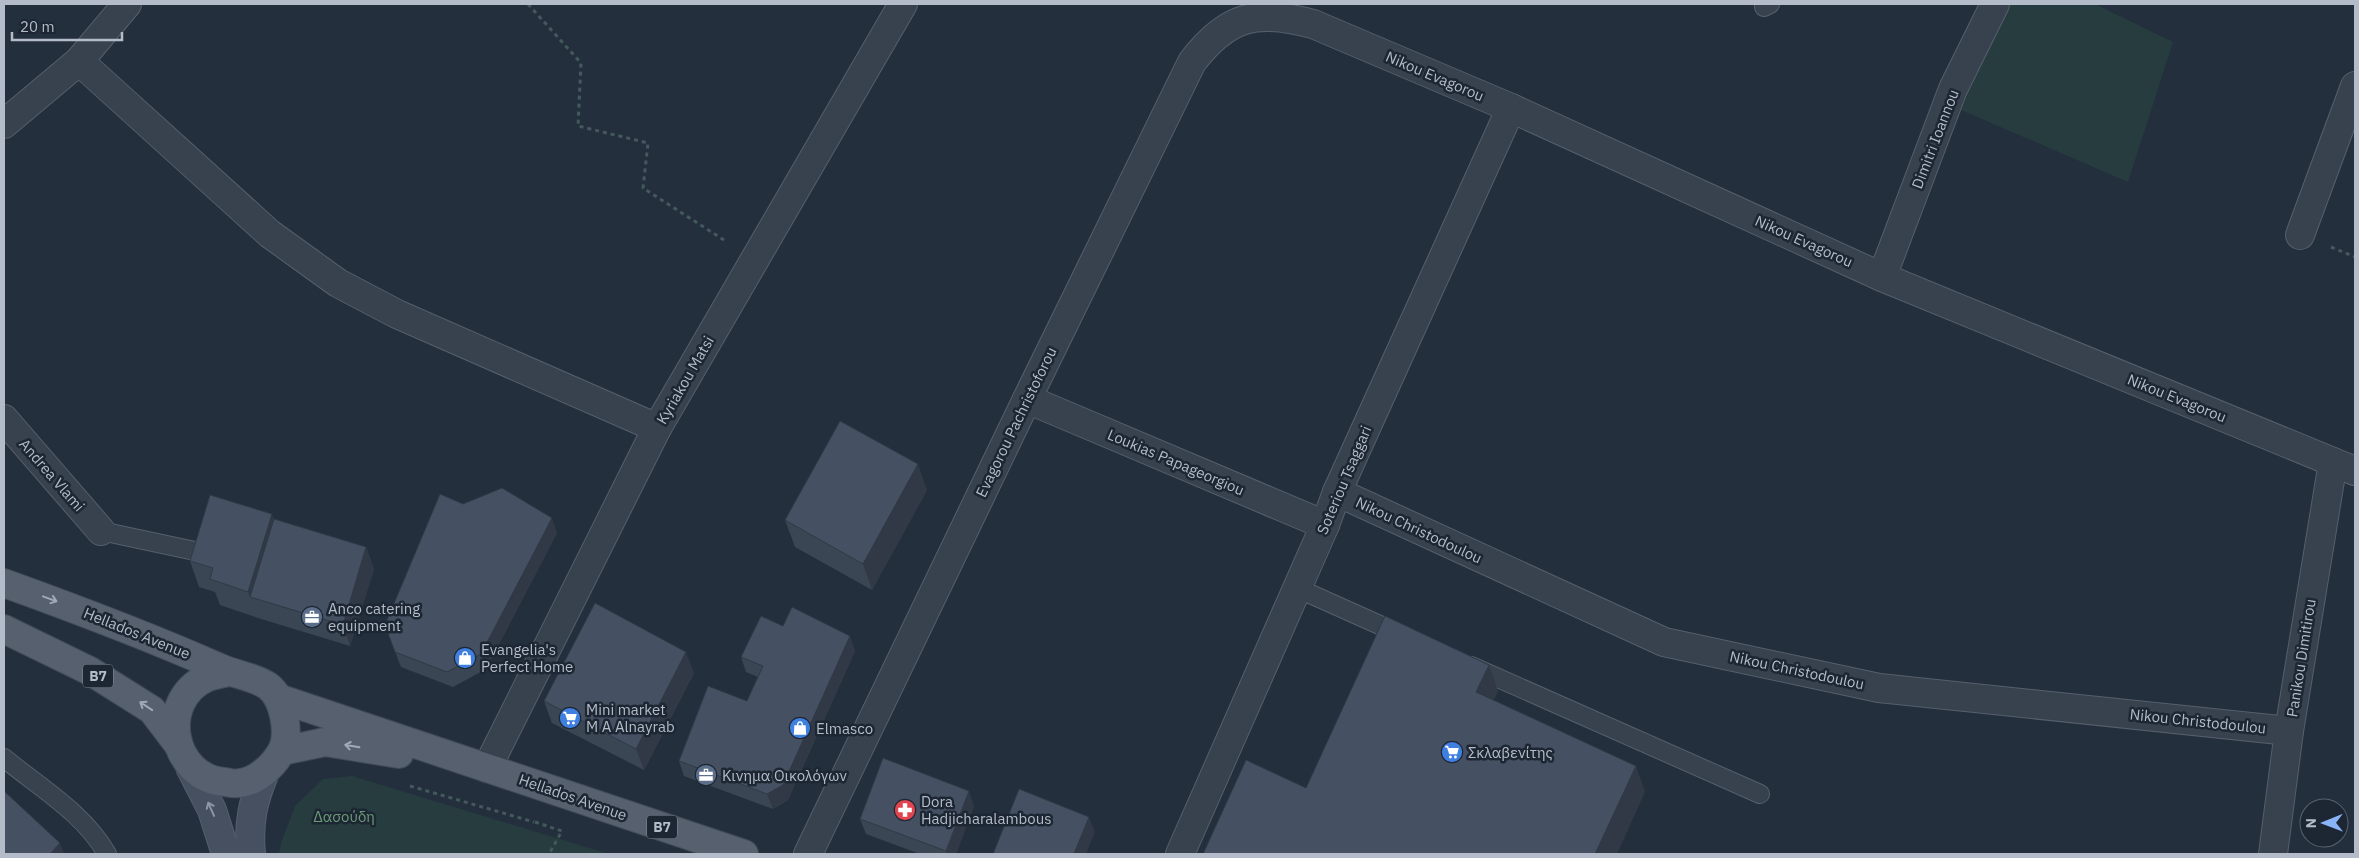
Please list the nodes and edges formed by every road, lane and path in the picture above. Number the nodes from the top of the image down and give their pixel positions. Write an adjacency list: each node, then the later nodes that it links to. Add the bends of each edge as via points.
1 (127, 4): 6 (street)
2 (528, 4): 11 (path, via 581,63 578,126 648,142 643,188)
3 (903, 4): 11 (street, Kyriakou Matsi)
4 (1994, 4): 12 (street, Dimitri Ioannou, via 1953,89)
5 (1254, 17): 8 (street, Nikou Evagorou, via 1284,16 1313,24); 13 (street, Evagorou Pachristoforou, via 1229,25 1208,42 1192,62)
6 (80, 61): 9 (street); 15 (street, via 270,234 338,284 397,314)
7 (2355, 86): 10 (street)
8 (1511, 108): 12 (street, Nikou Evagorou); 17 (street, Soteriou Tsaggari)
9 (4, 124)
10 (2300, 235)
11 (755, 260): 15 (street, Kyriakou Matsi)
12 (1882, 277): 16 (street, Nikou Evagorou)
13 (1027, 399): 18 (street, Loukias Papageorgiou); 44 (street, Evagorou Pachristoforou)
14 (4, 419): 19 (street, Andrea Vlami)
15 (657, 428): 33 (street, Kyriakou Matsi)
16 (2344, 467): 28 (street, Panikou Dimitirou)
17 (1337, 492): 18 (street, Soteriou Tsaggari); 28 (street, Nikou Christodoulou, via 1664,642 1879,688)
18 (1325, 525): 22 (street, Soteriou Tsaggari)
19 (100, 532): 20 (lane)
20 (209, 554)
21 (4, 582): 26 (main road, Hellados Avenue / B7, one-way to 26, via 148,636)
22 (1297, 588): 24 (lane); 45 (street, Soteriou Tsaggari)
23 (4, 630): 29 (main road, B7, one-way to 23, via 152,710 90,671)
24 (1415, 641)
25 (1452, 657): 36 (lane)
26 (228, 672): 27 (main road, Hellados Avenue / B7, via 249,676); 29 (main road, B7, via 206,678 188,692 176,717)
27 (273, 692): 30 (main road, via 286,724); 33 (main road, Hellados Avenue / B7, via 312,711)
28 (2289, 731): 46 (street, Panikou Dimitirou)
29 (177, 743): 32 (main road, B7)
30 (282, 750): 33 (main road, Hellados Avenue / B7, one-way to 30, via 325,742); 34 (main road)
31 (4, 758): 39 (lane, via 79,818)
32 (190, 767): 34 (main road, via 214,781 240,784); 40 (main road, one-way to 32, via 212,810)
33 (487, 768): 43 (main road, Hellados Avenue / B7)
34 (265, 772): 41 (main road, via 254,798)
35 (404, 784): 37 (path)
36 (1760, 794)
37 (534, 822)
38 (562, 831): 42 (path)
39 (107, 854)
40 (226, 854)
41 (250, 854)
42 (550, 854)
43 (744, 854)
44 (808, 854)
45 (1180, 854)
46 (2273, 854)

